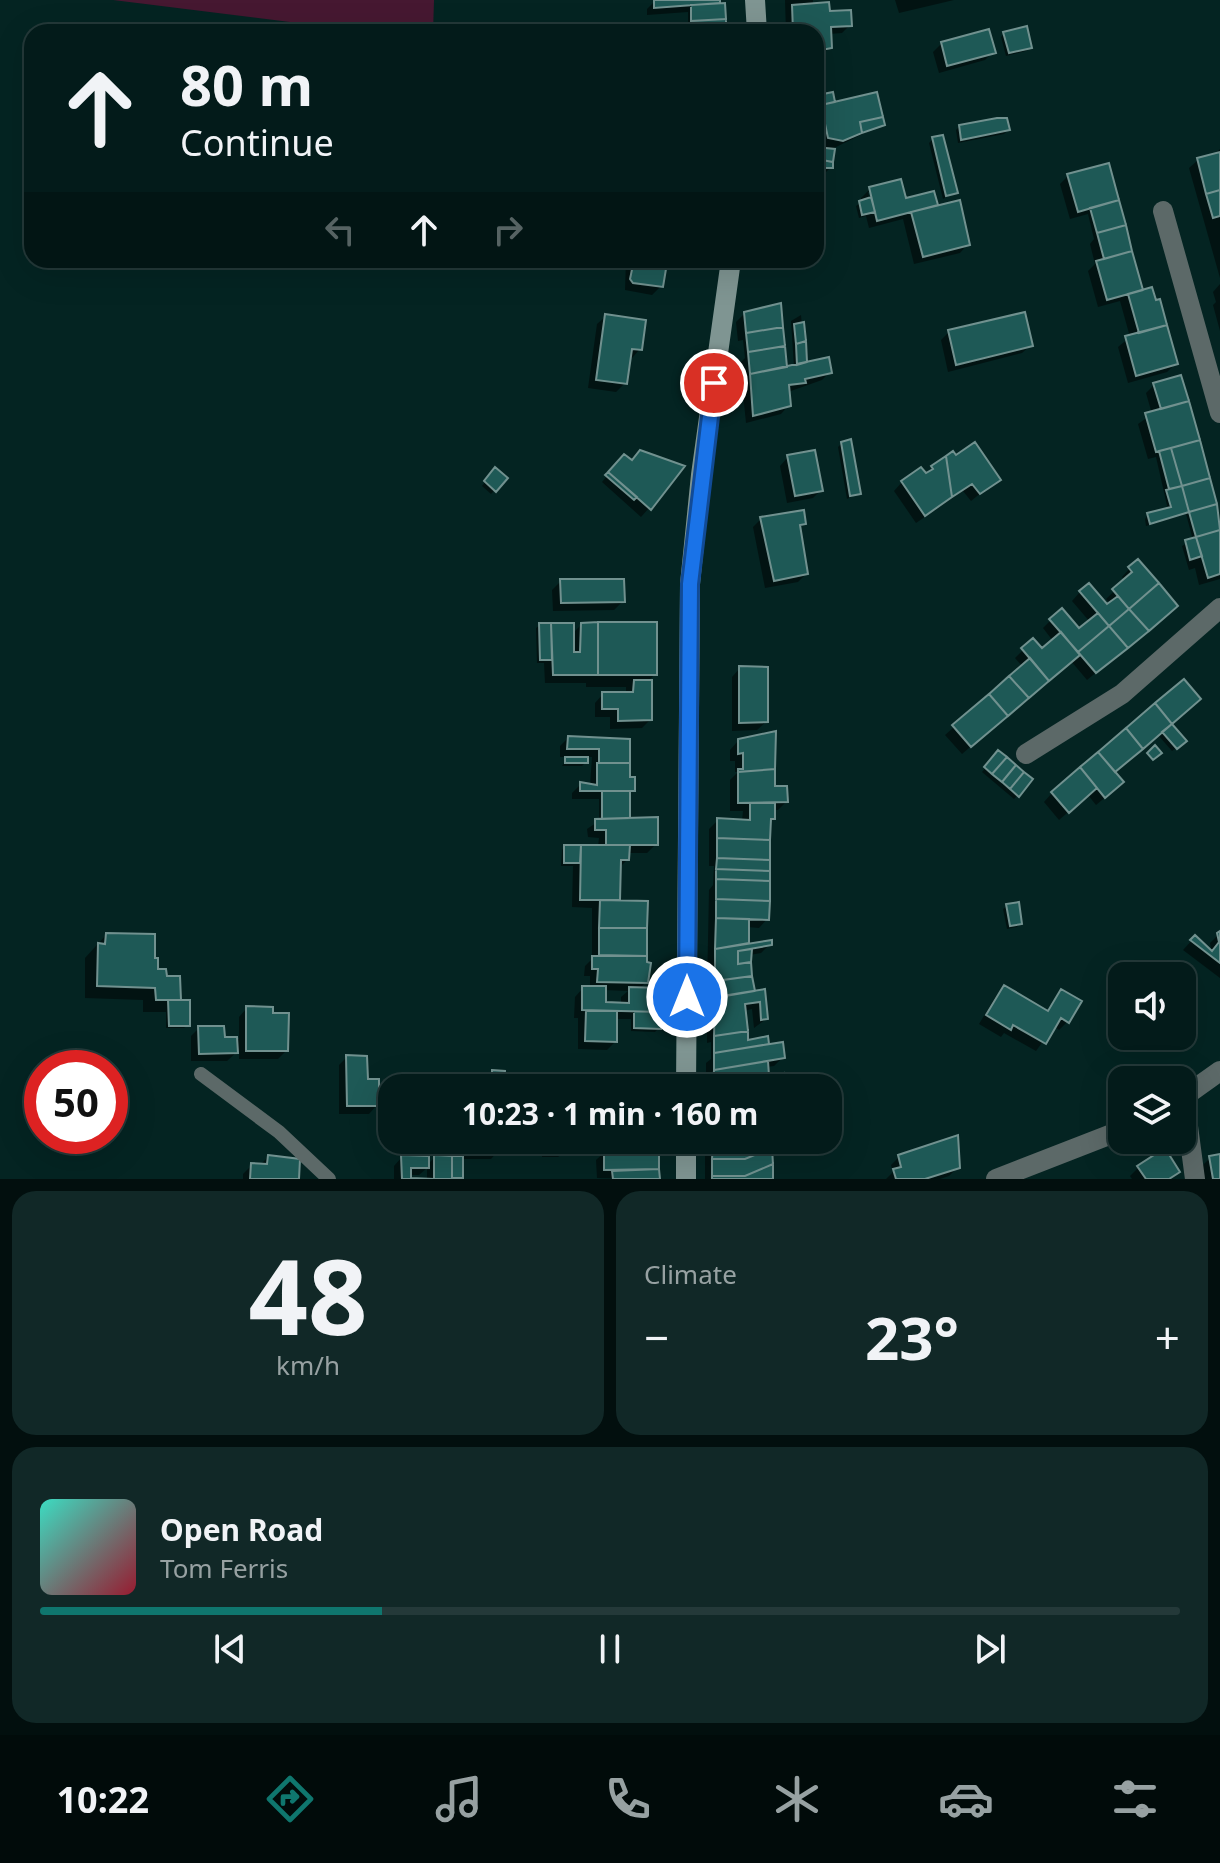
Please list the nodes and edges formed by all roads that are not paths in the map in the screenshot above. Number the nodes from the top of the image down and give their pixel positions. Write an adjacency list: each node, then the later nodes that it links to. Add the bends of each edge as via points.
1 (755, 0): 2 (main road)
2 (756, 24)
3 (1163, 211): 5 (street)
4 (730, 268): 10 (main road, via 690,584)
5 (1220, 413)
6 (1220, 608): 7 (street, via 1122,694)
7 (1026, 754)
8 (1220, 1071): 11 (street)
9 (201, 1074): 15 (lane, via 279,1132)
10 (686, 1074)
11 (1196, 1088)
12 (1108, 1135): 17 (street)
13 (686, 1154): 16 (main road)
14 (1191, 1154): 18 (street)
15 (329, 1179)
16 (686, 1179)
17 (996, 1179)
18 (1195, 1179)

